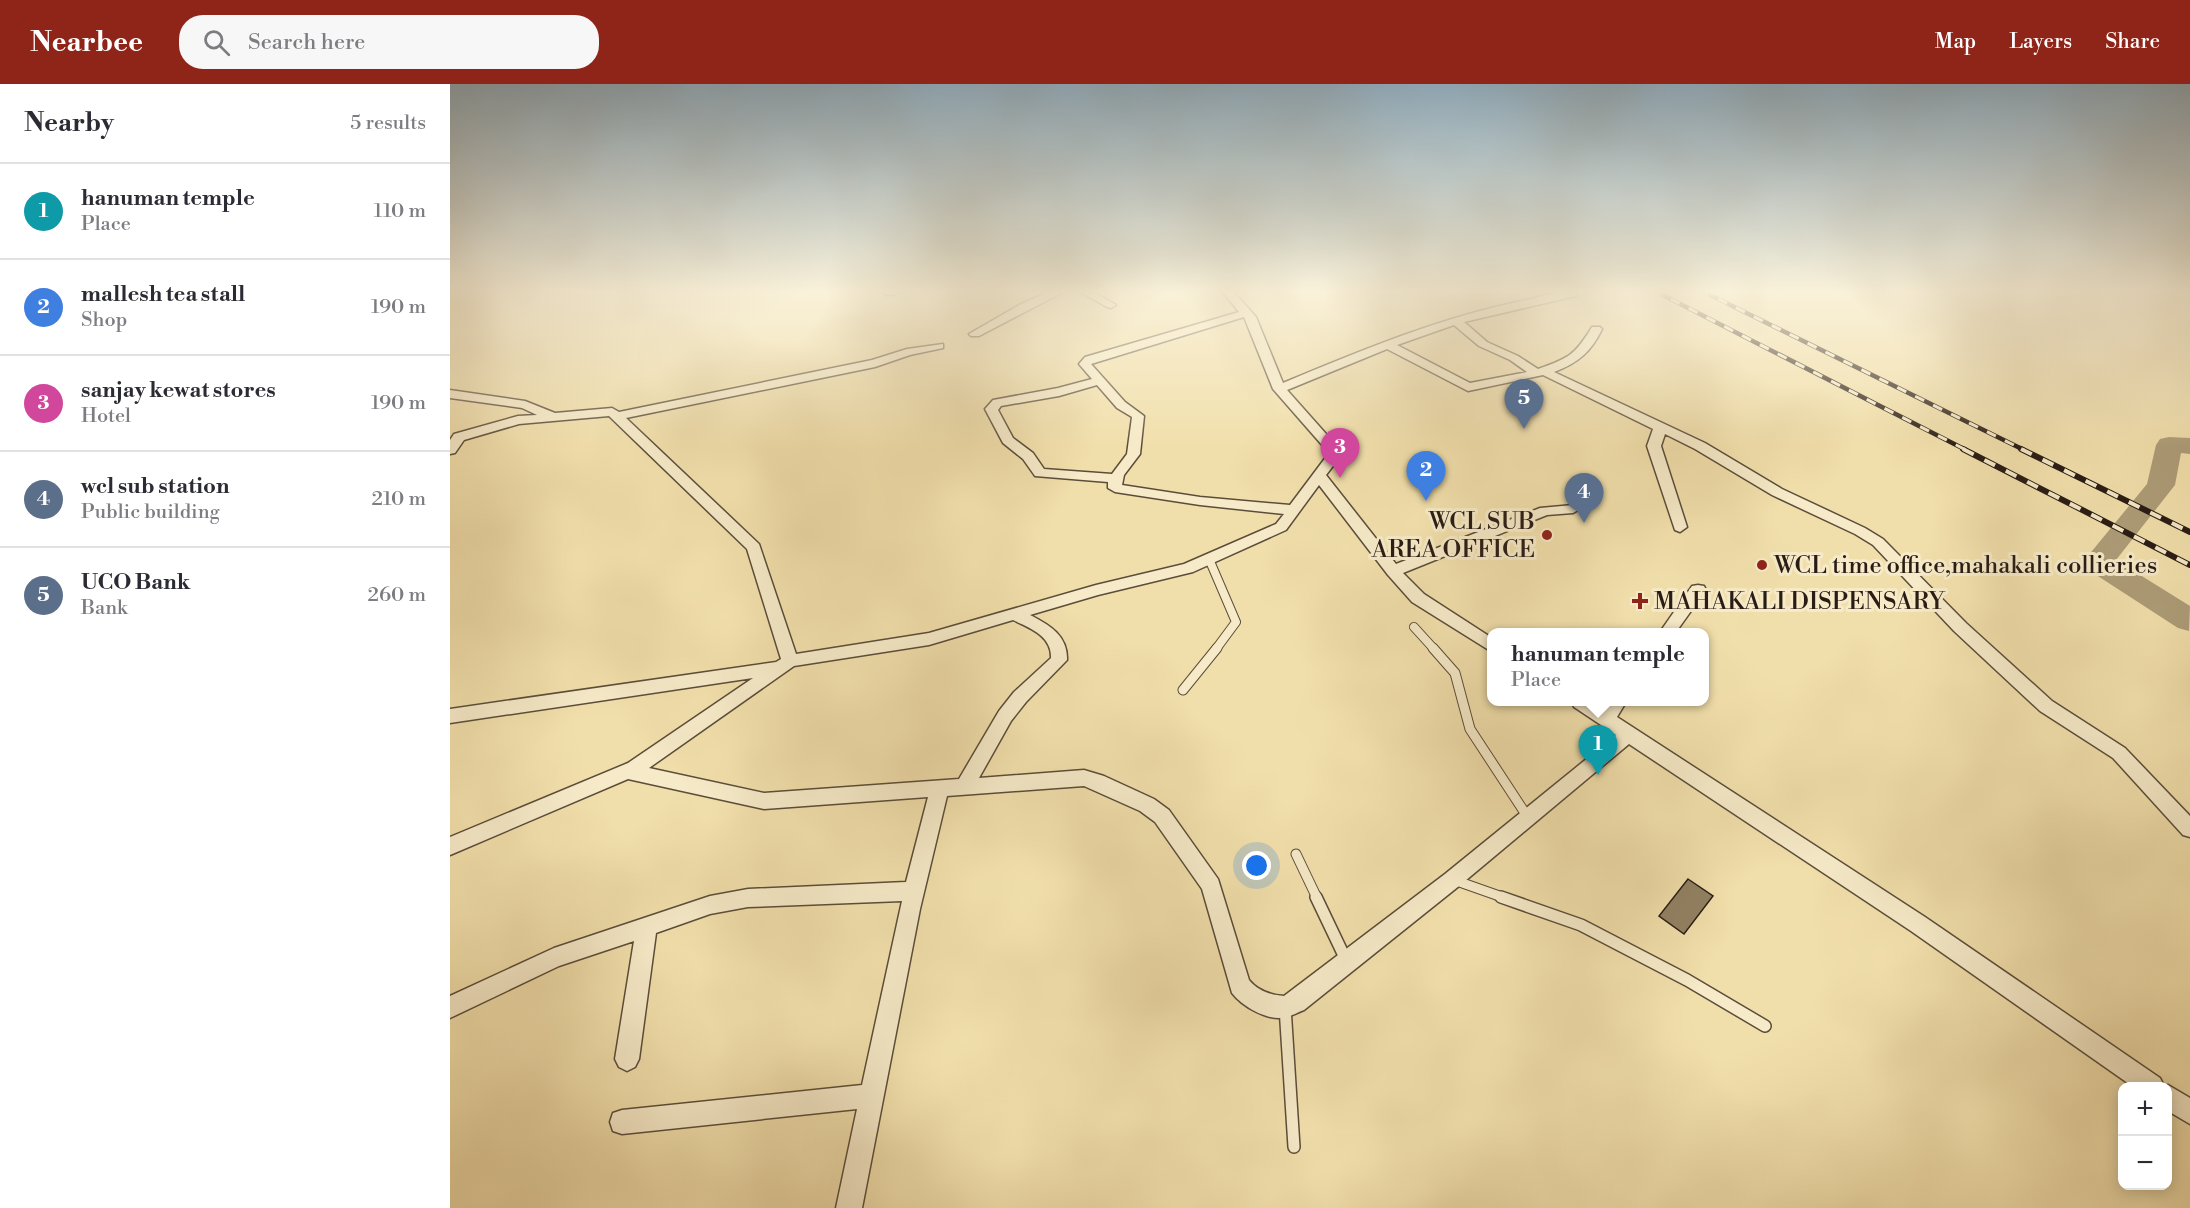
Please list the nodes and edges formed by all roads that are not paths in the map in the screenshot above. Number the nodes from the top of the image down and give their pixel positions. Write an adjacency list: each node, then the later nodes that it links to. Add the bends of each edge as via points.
1 (1146, 342): 9 (street, via 1086,361)
2 (1259, 342): 10 (street)
3 (1396, 342): 6 (street)
4 (1481, 342): 8 (street)
5 (1588, 342): 8 (street, via 1580,355)
6 (1389, 345): 8 (street, via 1468,387); 10 (street)
7 (939, 346): 12 (street, via 875,363)
8 (1540, 372): 14 (street)
9 (1100, 381): 18 (street, via 1121,405 1138,416 1131,458); 18 (street, via 997,404 992,409 1008,440 1028,456 1040,473)
10 (1279, 389): 17 (street, via 1336,453)
11 (450, 394): 13 (street, via 525,405)
12 (617, 416): 13 (street, via 612,412); 29 (street, via 754,546)
13 (553, 417): 15 (street, via 518,420)
14 (1660, 428): 21 (street, via 1654,446); 39 (street, via 1878,542 1960,627 2046,706 2119,753)
15 (455, 437): 16 (street)
16 (450, 450)
17 (1319, 475): 20 (street); 23 (street)
18 (1116, 478): 20 (street, via 1117,489)
19 (1573, 509): 23 (street, via 1545,511)
20 (1293, 510): 22 (street, via 1281,527)
21 (1680, 527)
22 (1209, 559): 25 (street); 30 (lane, via 1236,622)
23 (1393, 571): 28 (street, via 1418,598)
24 (1698, 590): 27 (street)
25 (1015, 614): 29 (street, via 929,639); 36 (street, via 1053,636 1059,660 1005,717)
26 (1414, 627): 38 (lane, via 1455,673 1470,729)
27 (1671, 628)
28 (1487, 643)
29 (785, 664): 33 (street); 35 (street)
30 (1183, 690)
31 (1596, 706): 32 (street)
32 (1612, 710): 34 (street)
33 (450, 716)
34 (1630, 733): 38 (street); 50 (street, via 1918,924)
35 (626, 771): 37 (street, via 764,801); 40 (street)
36 (964, 787): 37 (street); 47 (street, via 1084,778 1155,810 1207,877 1240,985 1252,998)
37 (939, 789): 43 (street)
38 (1527, 816): 42 (street)
39 (2190, 829)
40 (450, 846)
41 (1296, 854): 45 (lane)
42 (1452, 880): 45 (street); 48 (lane, via 1581,925)
43 (914, 891): 44 (street, via 739,899); 51 (street)
44 (646, 928): 46 (street, via 554,958); 49 (street)
45 (1347, 962): 47 (street)
46 (450, 1007)
47 (1285, 1007): 55 (lane)
48 (1765, 1026)
49 (627, 1059)
50 (2146, 1082)
51 (871, 1096): 54 (street); 56 (street)
52 (2172, 1100): 53 (street)
53 (2190, 1112)
54 (622, 1122)
55 (1294, 1147)
56 (849, 1208)

